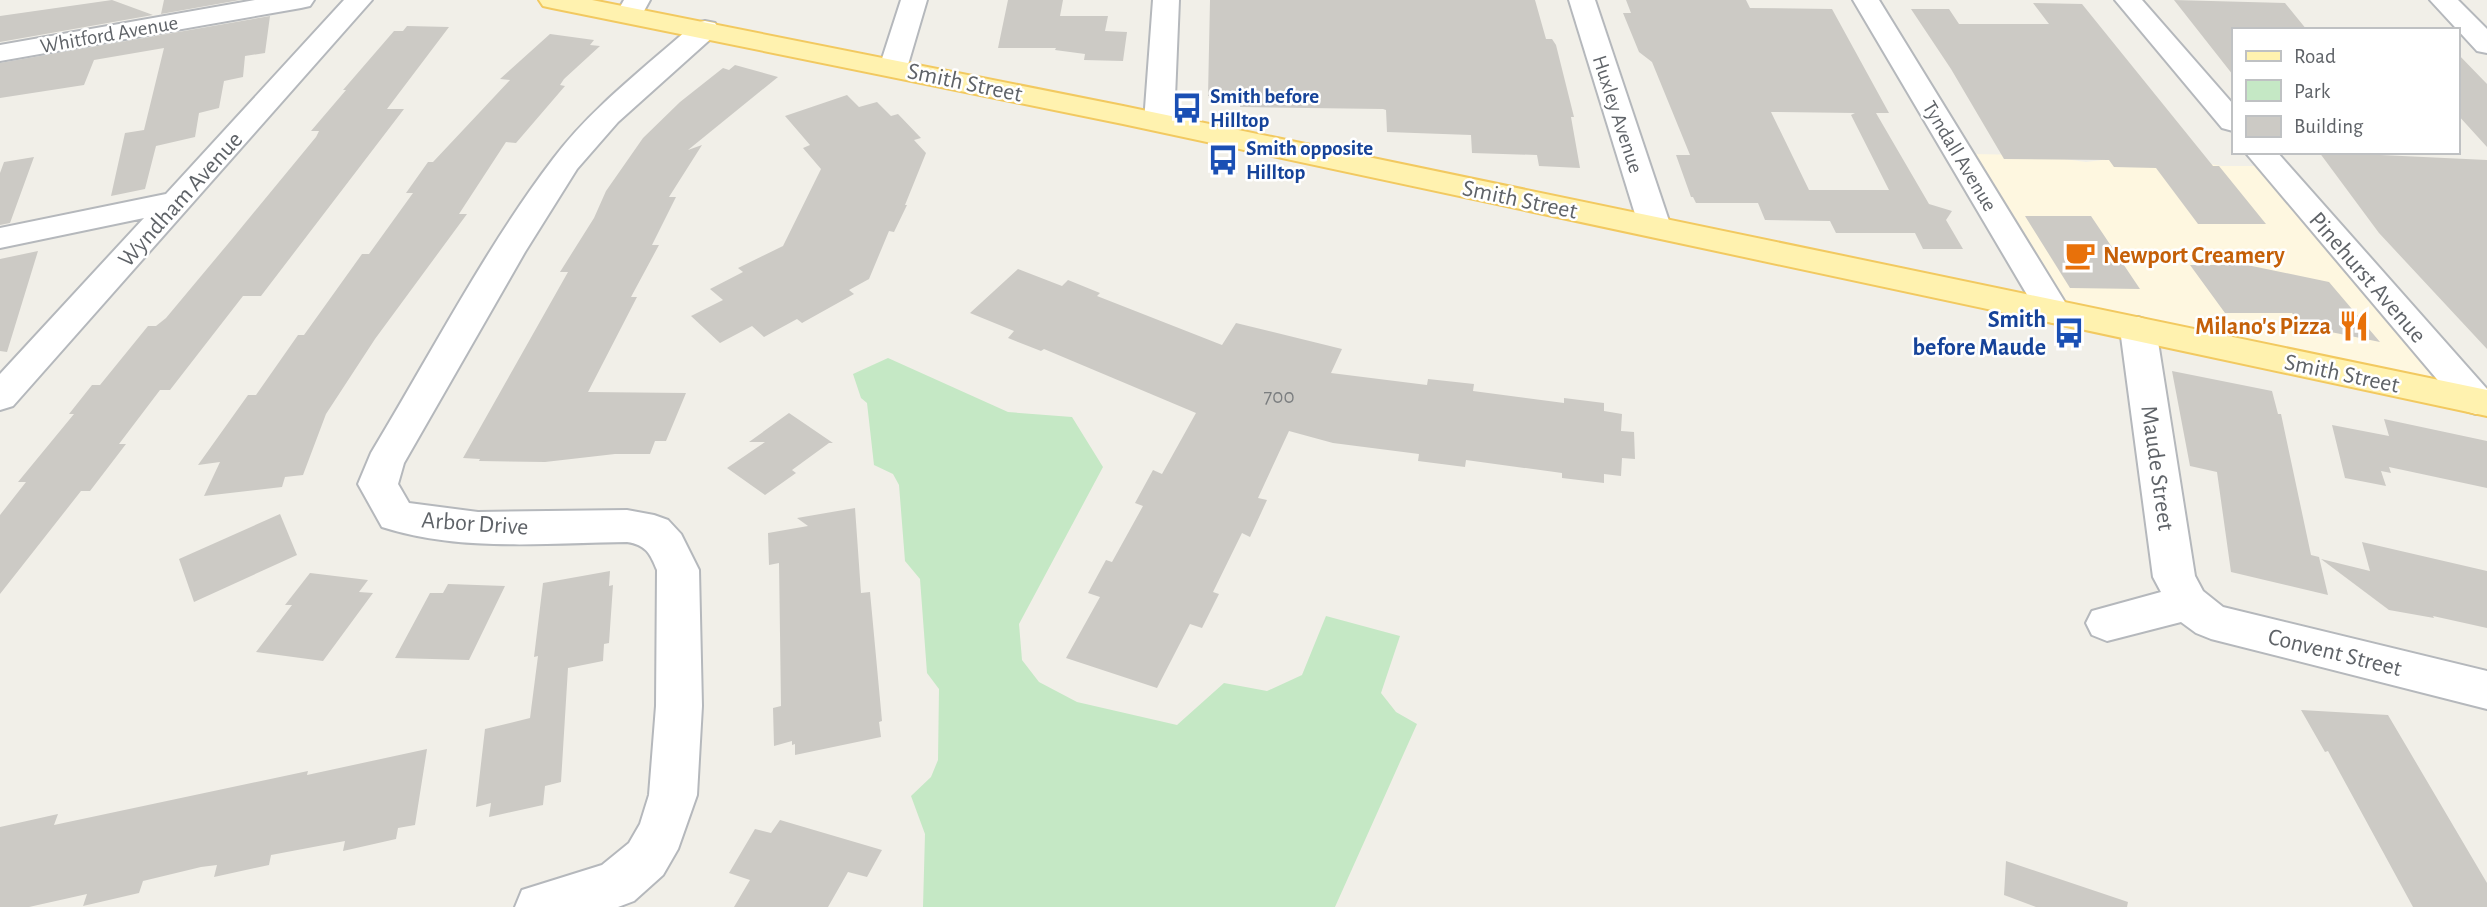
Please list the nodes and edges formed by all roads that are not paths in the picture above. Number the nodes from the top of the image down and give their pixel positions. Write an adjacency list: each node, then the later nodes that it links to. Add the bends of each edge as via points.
1 (301, 0): 13 (street, Whitford Avenue)
2 (359, 0): 18 (street, Wyndham Avenue)
3 (552, 0): 10 (main road, Smith Street)
4 (914, 0): 14 (street)
5 (1166, 0): 16 (street)
6 (1582, 0): 19 (street, Huxley Avenue)
7 (1866, 0): 21 (street, Tyndall Avenue)
8 (2128, 0): 15 (street)
9 (2443, 0): 12 (street)
10 (633, 7): 11 (main road, Smith Street)
11 (705, 29): 14 (main road, Smith Street); 28 (street, Arbor Drive, via 608,116 565,164 508,252 385,463 378,484 396,516 426,522 478,528 627,526 654,531 667,545 678,570 679,706 673,795 661,833 646,859 616,884)
12 (2487, 45)
13 (0, 53)
14 (893, 68): 16 (main road, Smith Street)
15 (2232, 121)
16 (1158, 122): 19 (main road, Smith Street)
17 (2262, 154): 24 (street, Pinehurst Avenue)
18 (178, 201): 20 (street); 23 (street, Wyndham Avenue)
19 (1655, 227): 21 (main road, Smith Street)
20 (0, 238)
21 (2054, 312): 22 (main road, Smith Street)
22 (2138, 329): 24 (main road, Smith Street); 25 (street, Maude Street, via 2174,577)
23 (0, 397)
24 (2481, 402)
25 (2188, 603): 26 (street); 27 (street, Convent Street, via 2211,621)
26 (2107, 623)
27 (2487, 690)
28 (540, 907)

